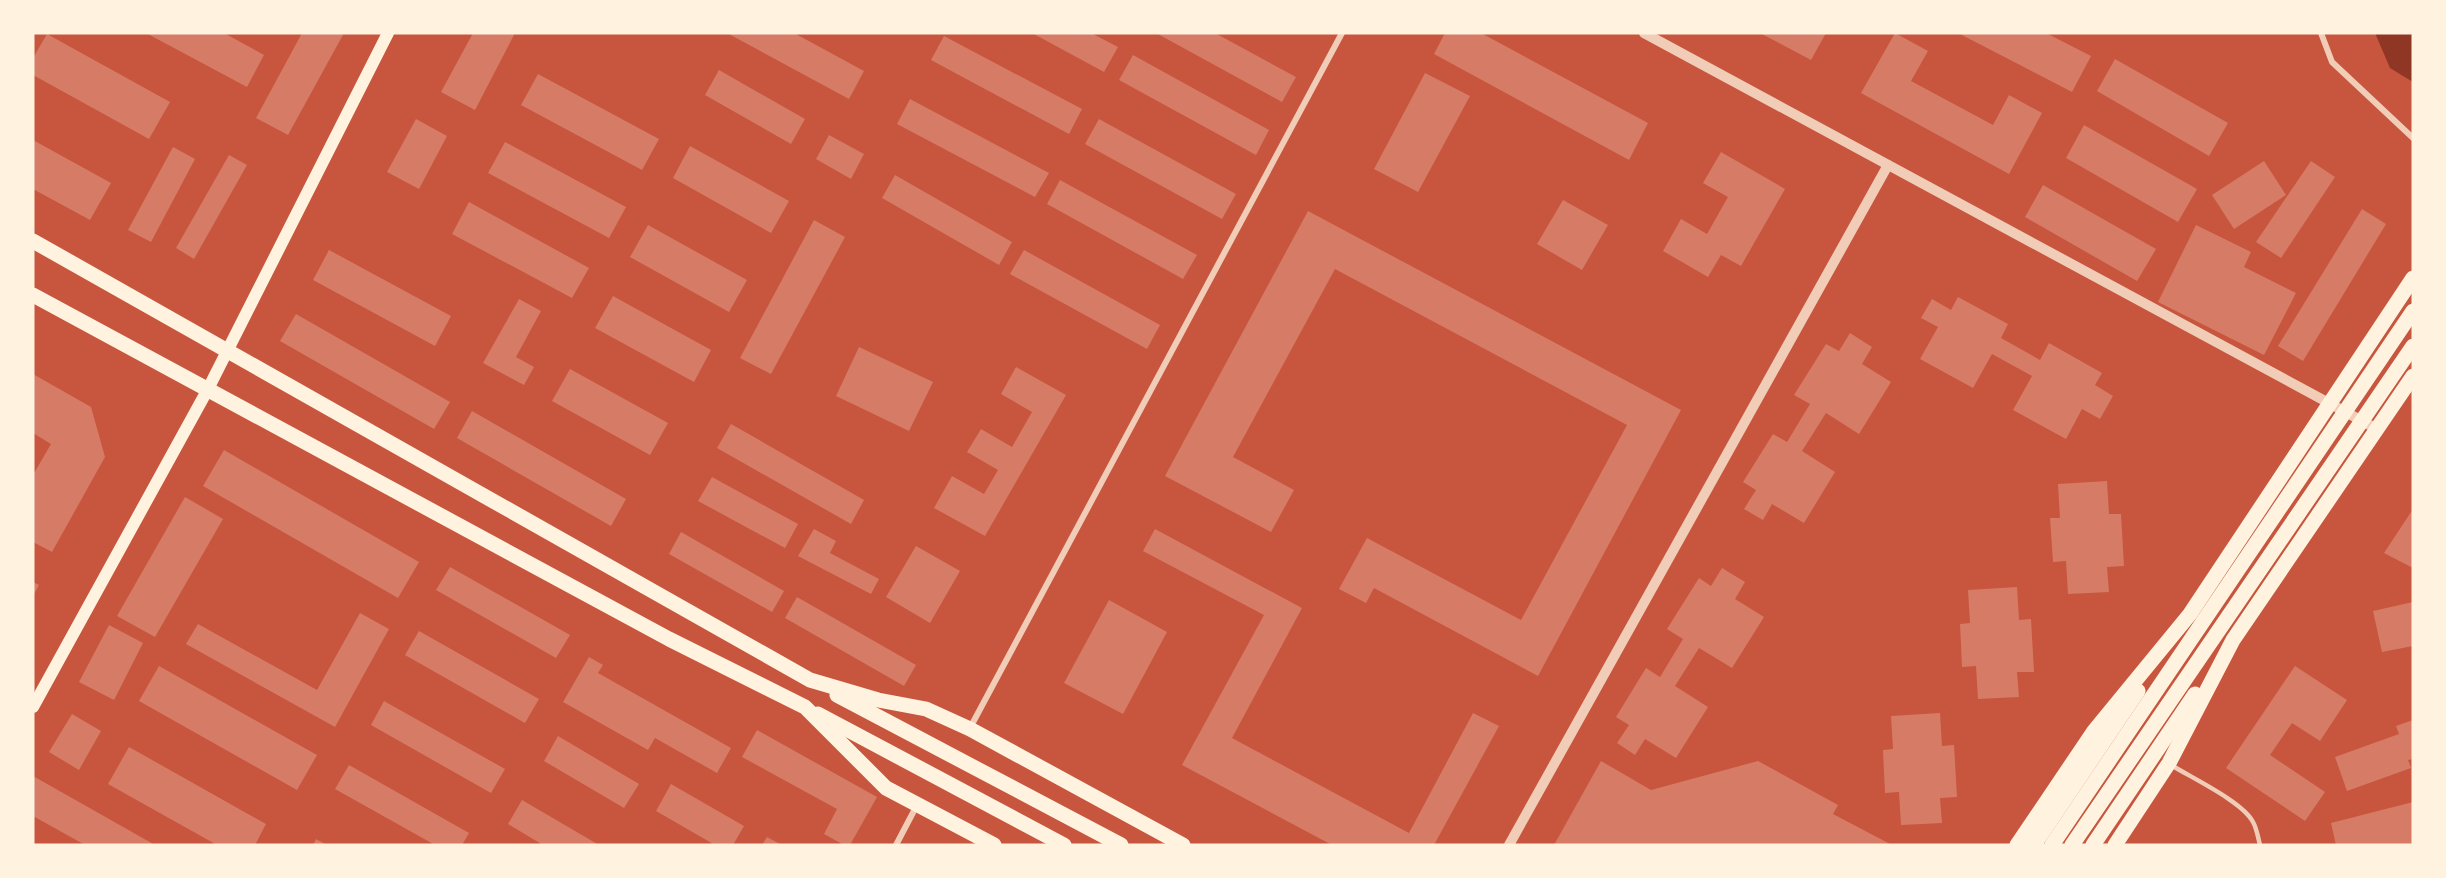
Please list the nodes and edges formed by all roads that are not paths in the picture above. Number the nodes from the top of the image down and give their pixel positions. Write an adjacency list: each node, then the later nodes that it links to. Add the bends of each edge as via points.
1 (388, 33): 12 (main road)
2 (1342, 33): 22 (street)
3 (1644, 33): 6 (street)
4 (2321, 33): 5 (street, via 2332,62)
5 (2413, 138)
6 (1888, 165): 15 (street); 30 (street)
7 (33, 241): 12 (main road)
8 (2413, 278): 15 (main road)
9 (33, 295): 14 (main road)
10 (2413, 311): 33 (main road)
11 (2413, 345): 34 (main road)
12 (227, 351): 14 (main road); 19 (main road)
13 (2413, 376): 16 (main road)
14 (208, 389): 20 (main road); 21 (main road, via 669,639)
15 (2330, 402): 16 (street); 17 (main road)
16 (2377, 429): 18 (main road)
17 (2190, 614): 31 (main road, via 2094,731); 32 (main road)
18 (2233, 640): 23 (main road); 35 (main road)
19 (810, 680): 22 (main road, via 926,710); 28 (main road)
20 (33, 707)
21 (805, 707): 24 (main road, via 886,788); 27 (main road)
22 (970, 729): 29 (main road)
23 (2169, 763): 36 (main road); 37 (lane, via 2247,813)
24 (917, 804): 25 (street); 26 (main road)
25 (896, 845)
26 (994, 845)
27 (1064, 845)
28 (1121, 845)
29 (1183, 845)
30 (1509, 845)
31 (2018, 845)
32 (2034, 845)
33 (2052, 845)
34 (2072, 845)
35 (2093, 845)
36 (2115, 845)
37 (2260, 845)

